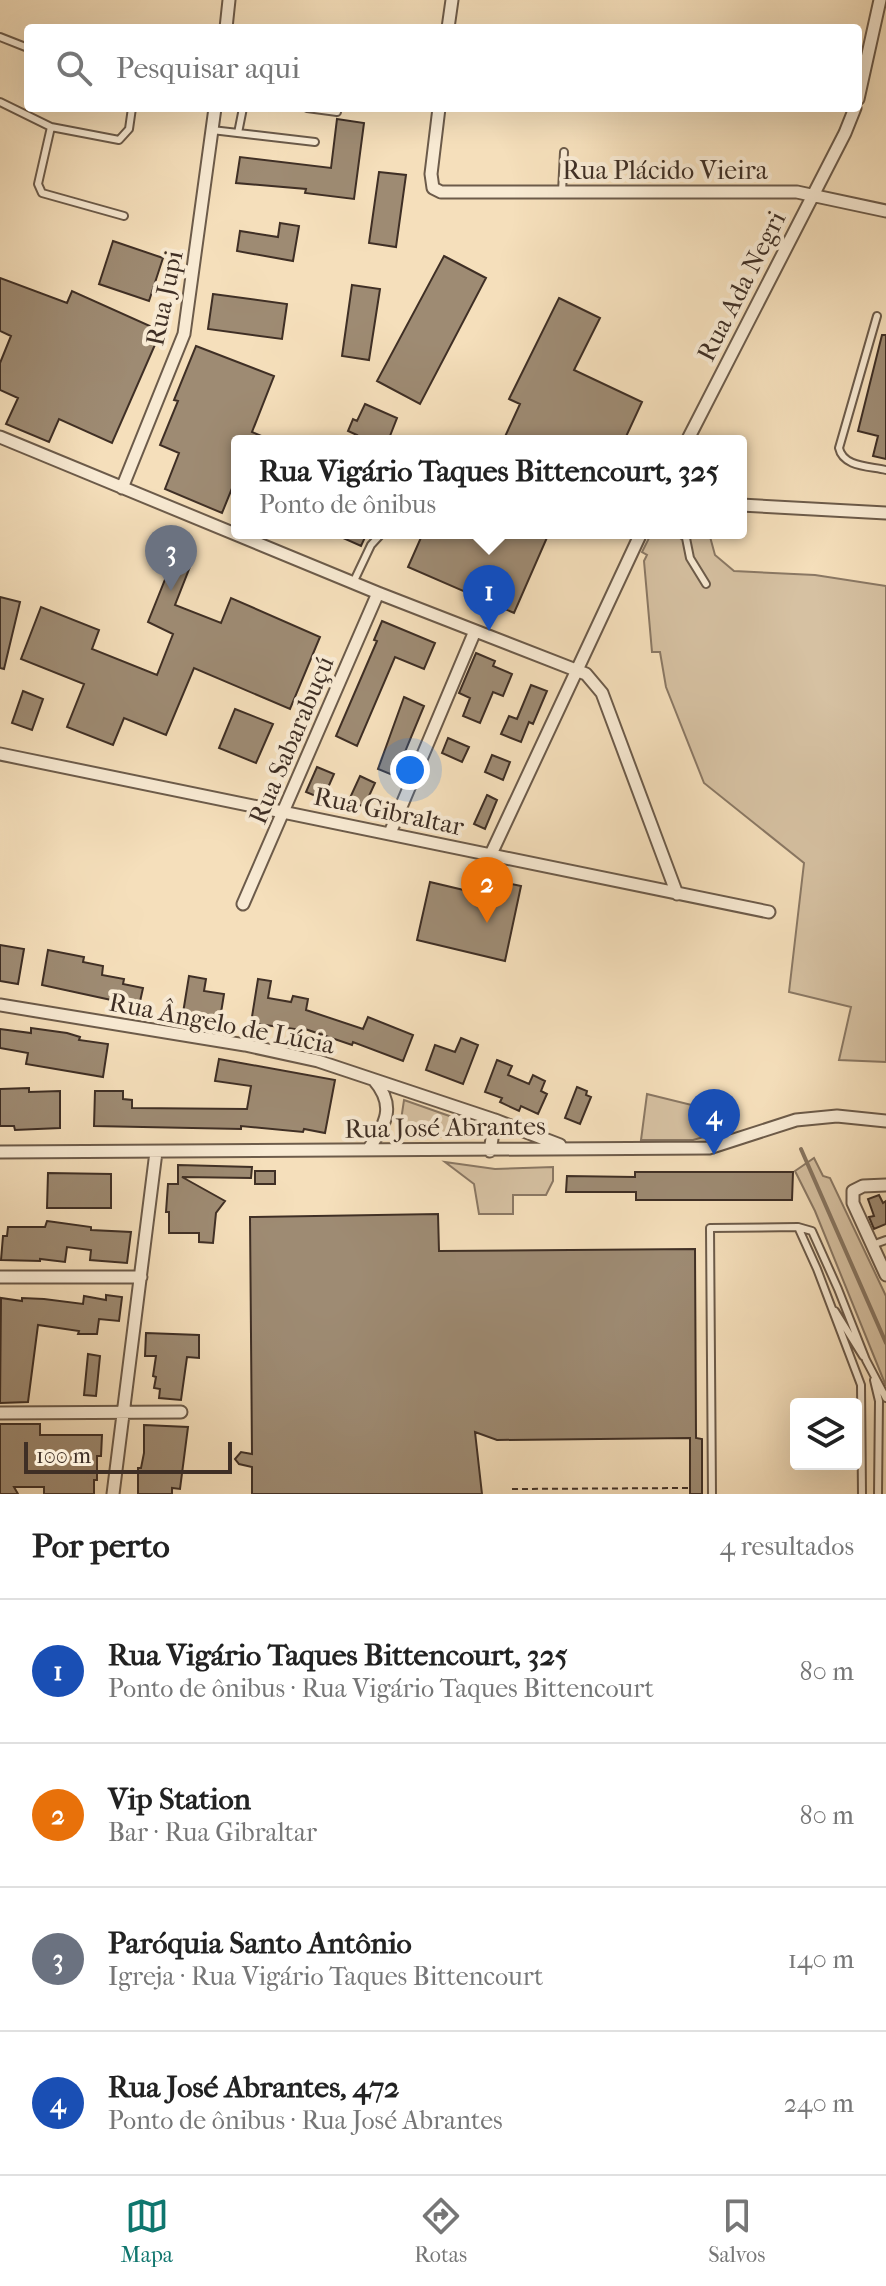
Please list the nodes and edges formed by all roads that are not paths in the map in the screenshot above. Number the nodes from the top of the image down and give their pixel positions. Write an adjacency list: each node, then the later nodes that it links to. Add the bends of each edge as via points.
1 (229, 0): 4 (street)
2 (452, 0): 5 (street)
3 (880, 0): 8 (street)
4 (226, 24)
5 (449, 24)
6 (0, 37): 7 (lane)
7 (24, 46)
8 (862, 81)
9 (0, 102): 15 (lane)
10 (131, 112): 15 (lane, via 129,129 119,140)
11 (214, 112): 16 (street, Rua Jupi)
12 (242, 112): 17 (lane)
13 (439, 112): 20 (street, Rua Plácido Vieira, via 433,188)
14 (853, 112): 21 (street, Rua Ada Negri)
15 (51, 127): 23 (lane, via 39,190)
16 (212, 130): 17 (lane); 28 (street, Rua Jupi, via 184,334)
17 (238, 133): 18 (lane)
18 (315, 142)
19 (564, 152): 20 (lane)
20 (562, 192): 21 (street, Rua Plácido Vieira)
21 (813, 194): 22 (street, Rua Plácido Vieira); 25 (street, Rua Ada Negri)
22 (886, 211)
23 (124, 216)
24 (877, 316): 27 (lane, via 839,448 846,461)
25 (690, 435)
26 (0, 437): 28 (street)
27 (886, 470)
28 (122, 488): 31 (street)
29 (747, 505): 30 (street)
30 (886, 513)
31 (231, 533)
32 (246, 539): 36 (street)
33 (376, 539): 36 (lane)
34 (638, 539): 40 (street)
35 (686, 539): 37 (lane, via 690,558)
36 (353, 583): 38 (street)
37 (706, 584)
38 (378, 593): 39 (street); 42 (street, Rua Sabarabuçú)
39 (475, 631): 40 (street); 43 (street)
40 (575, 669): 44 (street); 45 (street, via 602,693)
41 (0, 754): 42 (street, Rua Gibraltar)
42 (285, 812): 43 (street, Rua Gibraltar); 46 (street, Rua Sabarabuçú)
43 (390, 833): 44 (street, Rua Gibraltar)
44 (491, 854): 45 (street, Rua Gibraltar)
45 (677, 894): 47 (street, Rua Gibraltar)
46 (243, 904)
47 (769, 912)
48 (0, 1005): 49 (street, Rua Ângelo de Lúcia, via 245,1045)
49 (374, 1080): 50 (street, Rua Ângelo de Lúcia); 53 (street, via 386,1094 387,1114)
50 (495, 1120): 52 (street, Rua Ângelo de Lúcia); 54 (street)
51 (886, 1121): 52 (street, Rua José Abrantes, via 837,1116 796,1120 709,1148)
52 (567, 1148): 54 (street, Rua José Abrantes)
53 (368, 1150): 54 (street, Rua José Abrantes); 56 (street, Rua José Abrantes)
54 (490, 1151)
55 (0, 1152): 56 (street, Rua José Abrantes)
56 (156, 1152): 63 (street)
57 (886, 1185): 60 (street, via 853,1191)
58 (798, 1227): 64 (lane); 65 (lane, via 815,1234); 72 (lane, via 710,1228)
59 (886, 1240): 60 (lane)
60 (872, 1245): 61 (street)
61 (886, 1275)
62 (0, 1277): 63 (street)
63 (141, 1277): 70 (street)
64 (831, 1305): 65 (lane); 73 (lane, via 861,1385)
65 (866, 1360): 66 (lane)
66 (874, 1377): 67 (lane); 74 (lane, via 879,1401)
67 (886, 1398)
68 (181, 1412): 70 (street)
69 (0, 1413): 70 (street)
70 (123, 1413): 71 (street)
71 (113, 1494)
72 (712, 1494)
73 (862, 1494)
74 (878, 1494)

